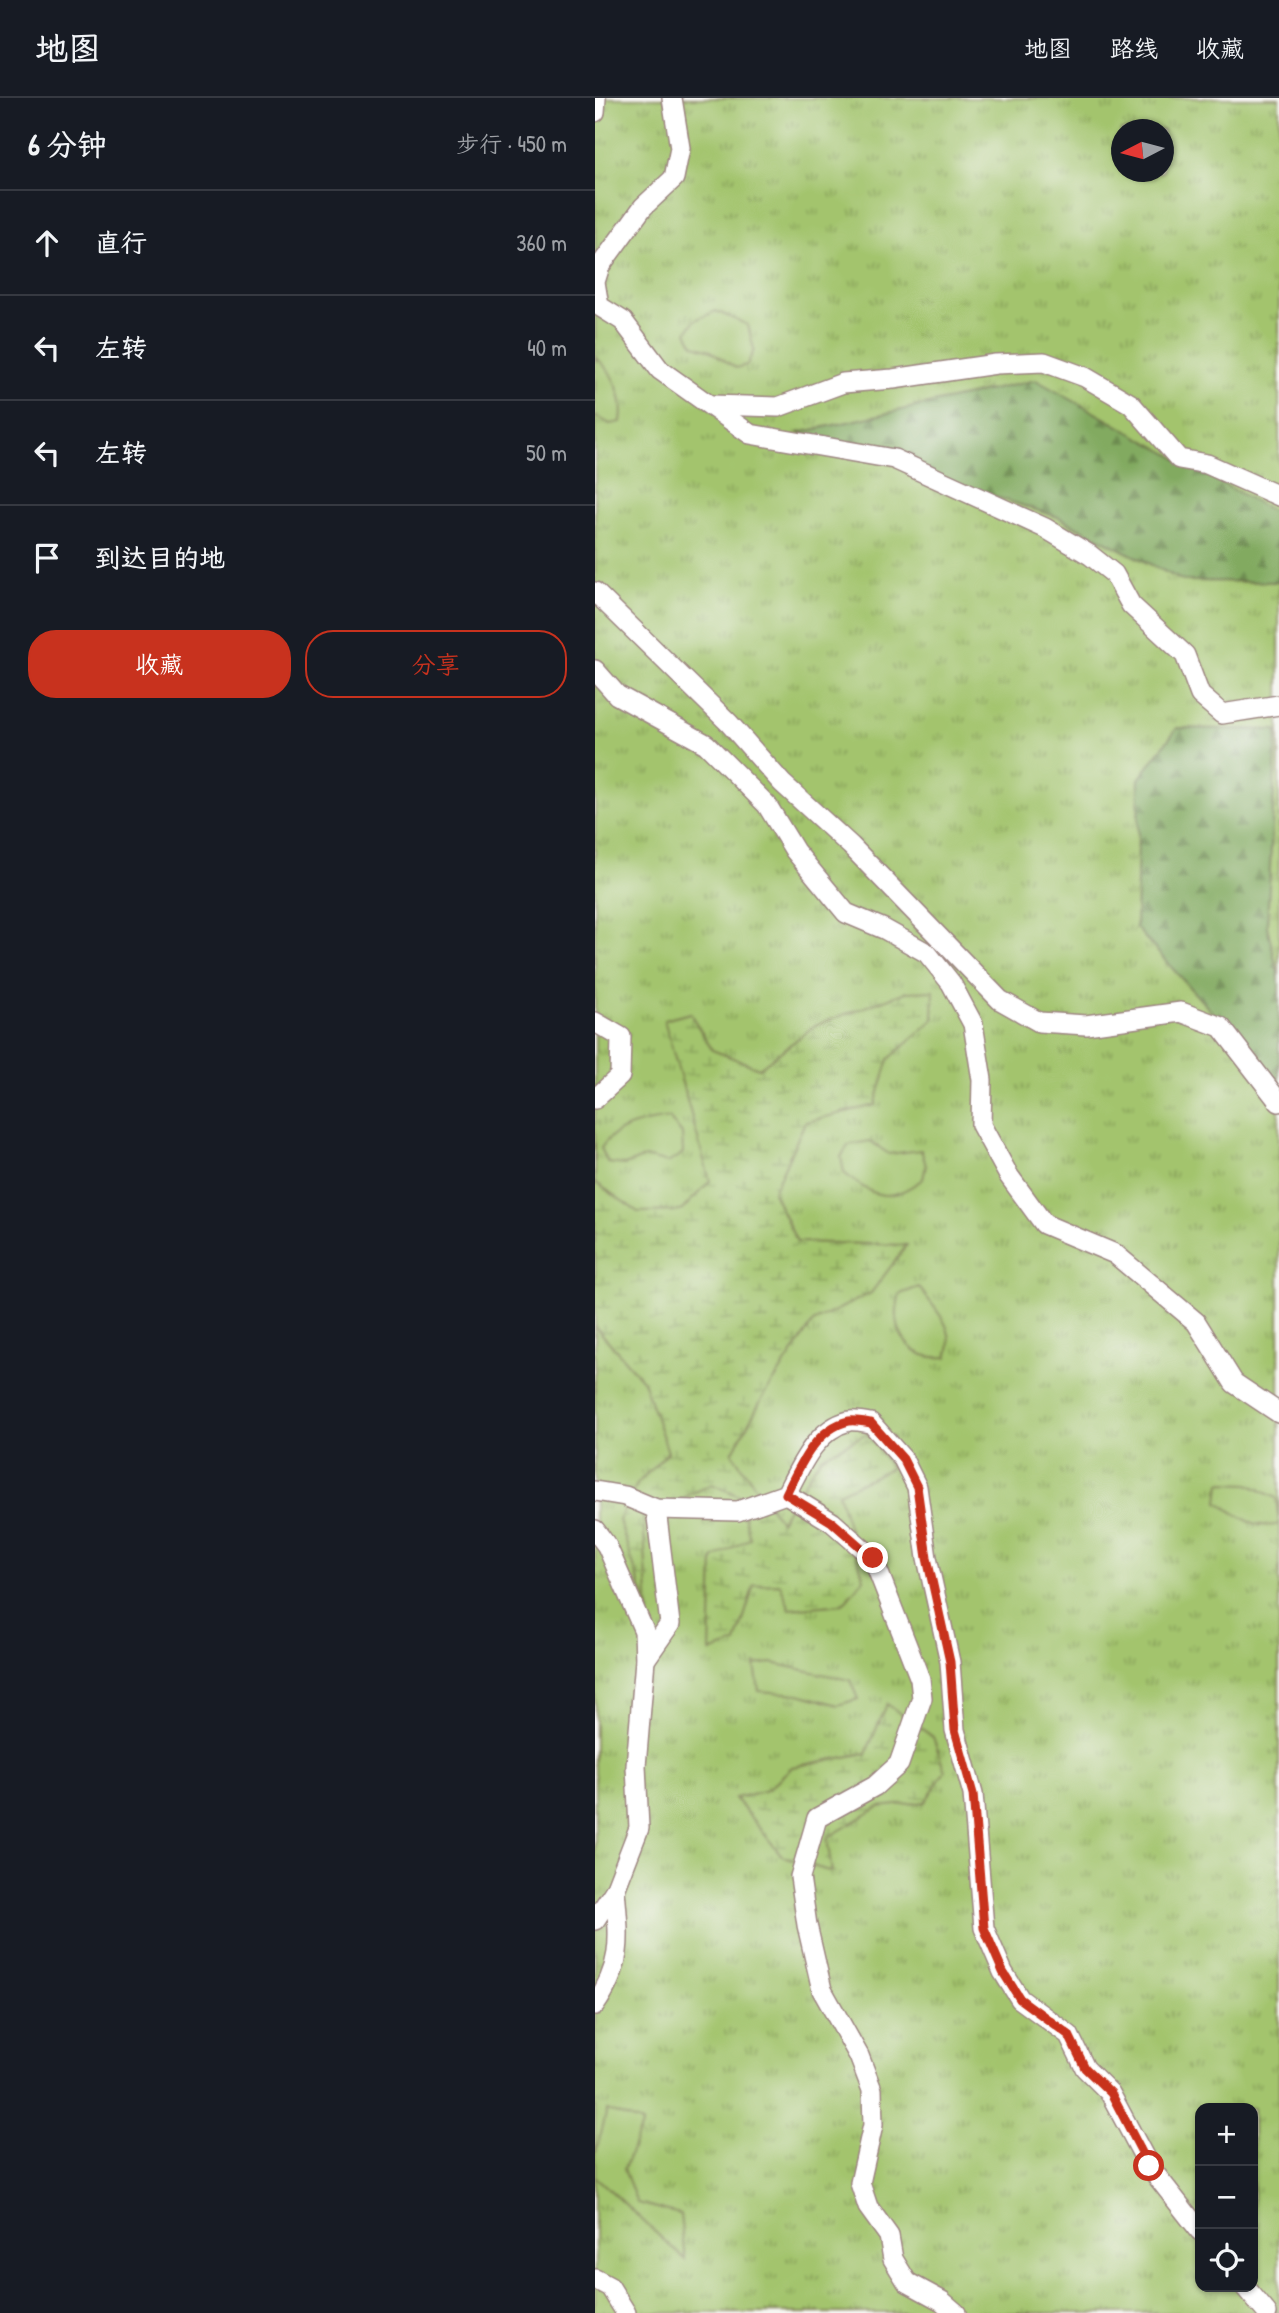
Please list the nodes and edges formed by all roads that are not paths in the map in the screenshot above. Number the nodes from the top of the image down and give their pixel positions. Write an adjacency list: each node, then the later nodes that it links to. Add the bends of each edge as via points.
1 (596, 98): 3 (street)
2 (672, 98): 4 (street, via 680,148 674,178 643,207 600,266 595,282)
3 (595, 112)
4 (597, 307): 5 (street, via 623,321 660,370)
5 (705, 405): 6 (street, via 778,407 843,383 996,363 1044,362 1085,377 1131,404 1179,459 1207,464); 9 (street, via 750,434 894,459 1045,528 1114,574 1131,605 1185,656 1200,695 1222,714)
6 (1279, 496)
7 (595, 592): 12 (street, via 1000,1000 1039,1022 1086,1025 1181,1012 1221,1027)
8 (595, 670): 13 (street, via 617,695 706,744 767,805 795,851 846,913 927,953 973,1024 982,1080 981,1125 1009,1176 1044,1224 1115,1254 1196,1322 1234,1383)
9 (1279, 705)
10 (595, 1022): 11 (street, via 621,1037 620,1076)
11 (595, 1099)
12 (1279, 1102)
13 (1279, 1413)
14 (595, 1491): 16 (street, via 625,1496)
15 (786, 1494): 16 (street, via 738,1511); 22 (street, via 807,1453 827,1433 849,1421 871,1423 903,1459 917,1487 950,1662 955,1730 973,1794 984,1928 1020,1999 1069,2035 1085,2068 1111,2093 1149,2166); 26 (street, via 832,1522 873,1558 920,1679 922,1698 899,1764 875,1786 817,1818 800,1877 823,1990 872,2090 873,2125 860,2183 868,2207 889,2236 893,2259 907,2282)
16 (656, 1509): 18 (street, via 670,1624)
17 (595, 1531): 18 (street, via 607,1546 644,1631)
18 (645, 1660): 19 (street, via 636,1766 639,1828)
19 (615, 1890): 20 (street); 21 (street, via 620,1948)
20 (595, 1920)
21 (595, 2005)
22 (1198, 2229)
23 (595, 2279): 25 (street, via 610,2287)
24 (1249, 2292): 27 (street)
25 (626, 2313)
26 (956, 2313)
27 (1267, 2313)

